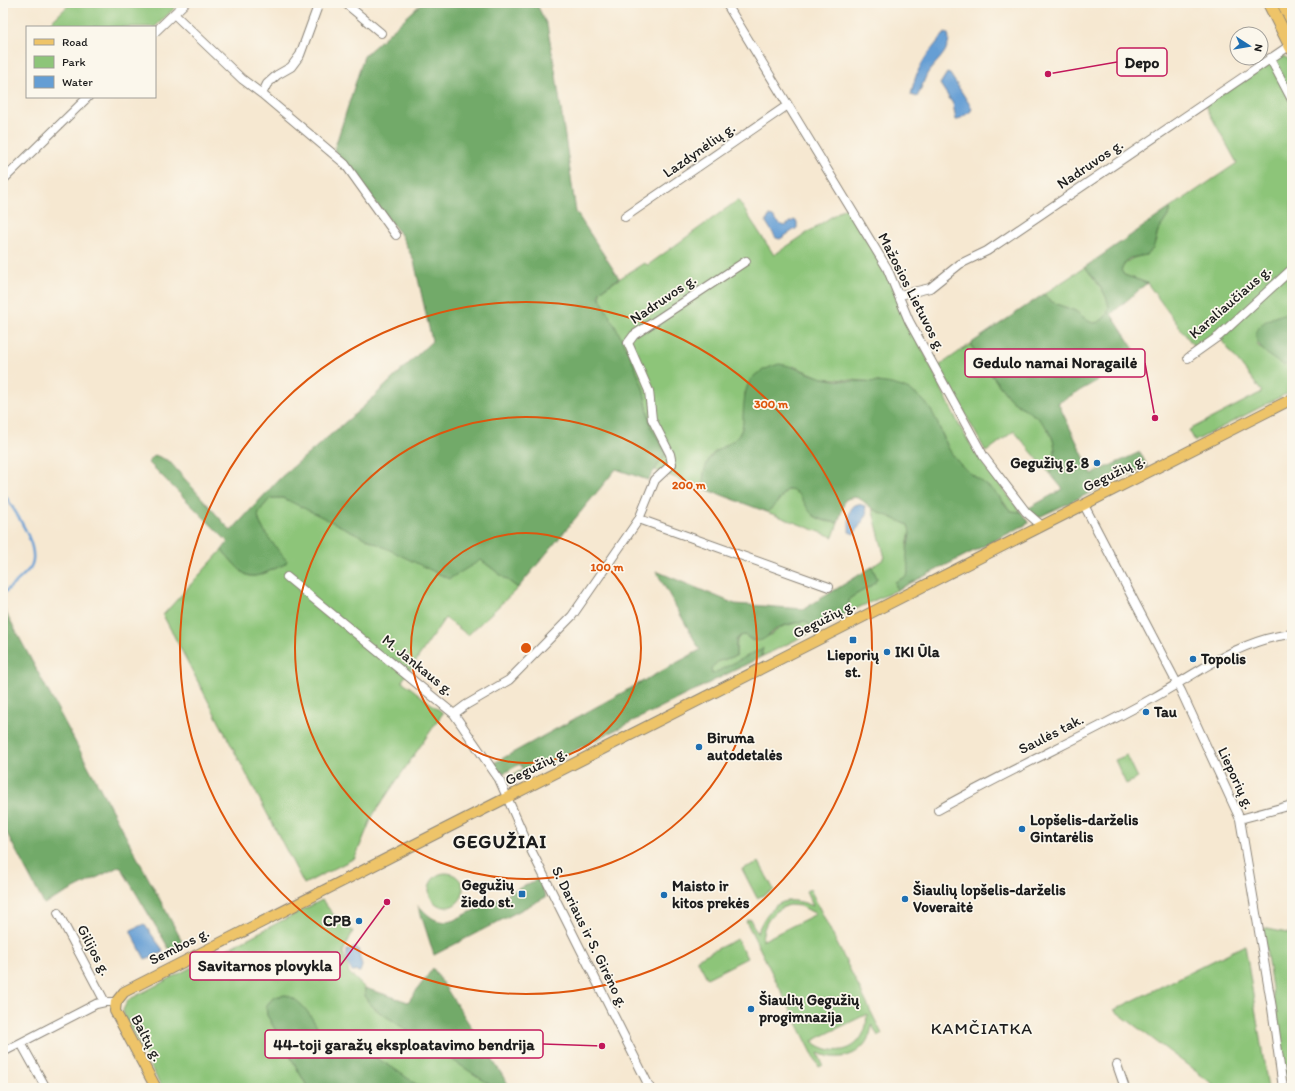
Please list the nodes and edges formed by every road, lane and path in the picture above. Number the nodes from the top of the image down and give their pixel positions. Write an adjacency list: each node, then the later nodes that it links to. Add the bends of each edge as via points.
1 (185, 3): 7 (street)
2 (319, 3): 13 (street, via 300,55 291,67 267,84)
3 (345, 3): 10 (street)
4 (726, 3): 16 (street, Mažosios Lietuvos g.)
5 (1269, 3): 11 (highway)
6 (1283, 3): 8 (highway)
7 (174, 14): 9 (street); 13 (street, via 242,79)
8 (1292, 20)
9 (156, 31)
10 (381, 32)
11 (1291, 46): 12 (street, Nadruvos g.)
12 (1270, 58): 15 (street); 22 (street, Nadruvos g., via 987,251 960,264 930,288)
13 (262, 94): 19 (street, via 345,164)
14 (87, 98): 17 (street)
15 (1292, 100)
16 (788, 105): 18 (street, Lazdynėlių g.); 22 (street, Mažosios Lietuvos g., via 888,268)
17 (3, 180)
18 (625, 217)
19 (396, 235)
20 (746, 261): 26 (street, Nadruvos g., via 646,327 628,343 649,391 652,419 670,454 672,464 655,480)
21 (1292, 269): 23 (street, Karaliaučiaus g., via 1219,336)
22 (900, 295): 27 (street, Mažosios Lietuvos g., via 909,321 984,457 1026,512)
23 (1188, 358)
24 (1292, 399): 25 (main road, Gegužių g.)
25 (1084, 505): 27 (main road, Gegužių g.); 31 (street, Lieporių g.)
26 (638, 519): 29 (street); 32 (street, Nadruvos g., via 572,616 509,680)
27 (1042, 526): 33 (main road, Gegužių g.)
28 (287, 577): 32 (street, M. Jankaus g.)
29 (829, 587)
30 (1292, 634): 31 (street, Saulės tak., via 1272,636 1229,653)
31 (1176, 683): 35 (street, Saulės tak., via 1153,698); 36 (street, Lieporių g.)
32 (454, 714): 33 (street, M. Jankaus g., via 498,779)
33 (506, 797): 37 (main road, Gegužių g.); 46 (street, S. Dariaus ir S. Girėno g.)
34 (1292, 805): 36 (street)
35 (938, 810)
36 (1240, 820): 48 (street, Lieporių g.)
37 (371, 865): 40 (main road, Sembos g., via 137,984 124,992)
38 (58, 913): 39 (street, Gilijos g.)
39 (105, 1002): 40 (street); 41 (street, via 96,1004)
40 (116, 1002): 45 (main road, Baltų g., via 115,1012)
41 (21, 1043): 42 (street); 44 (street)
42 (3, 1052)
43 (1117, 1065): 47 (street)
44 (46, 1088)
45 (156, 1088)
46 (650, 1088)
47 (1125, 1088)
48 (1283, 1088)

